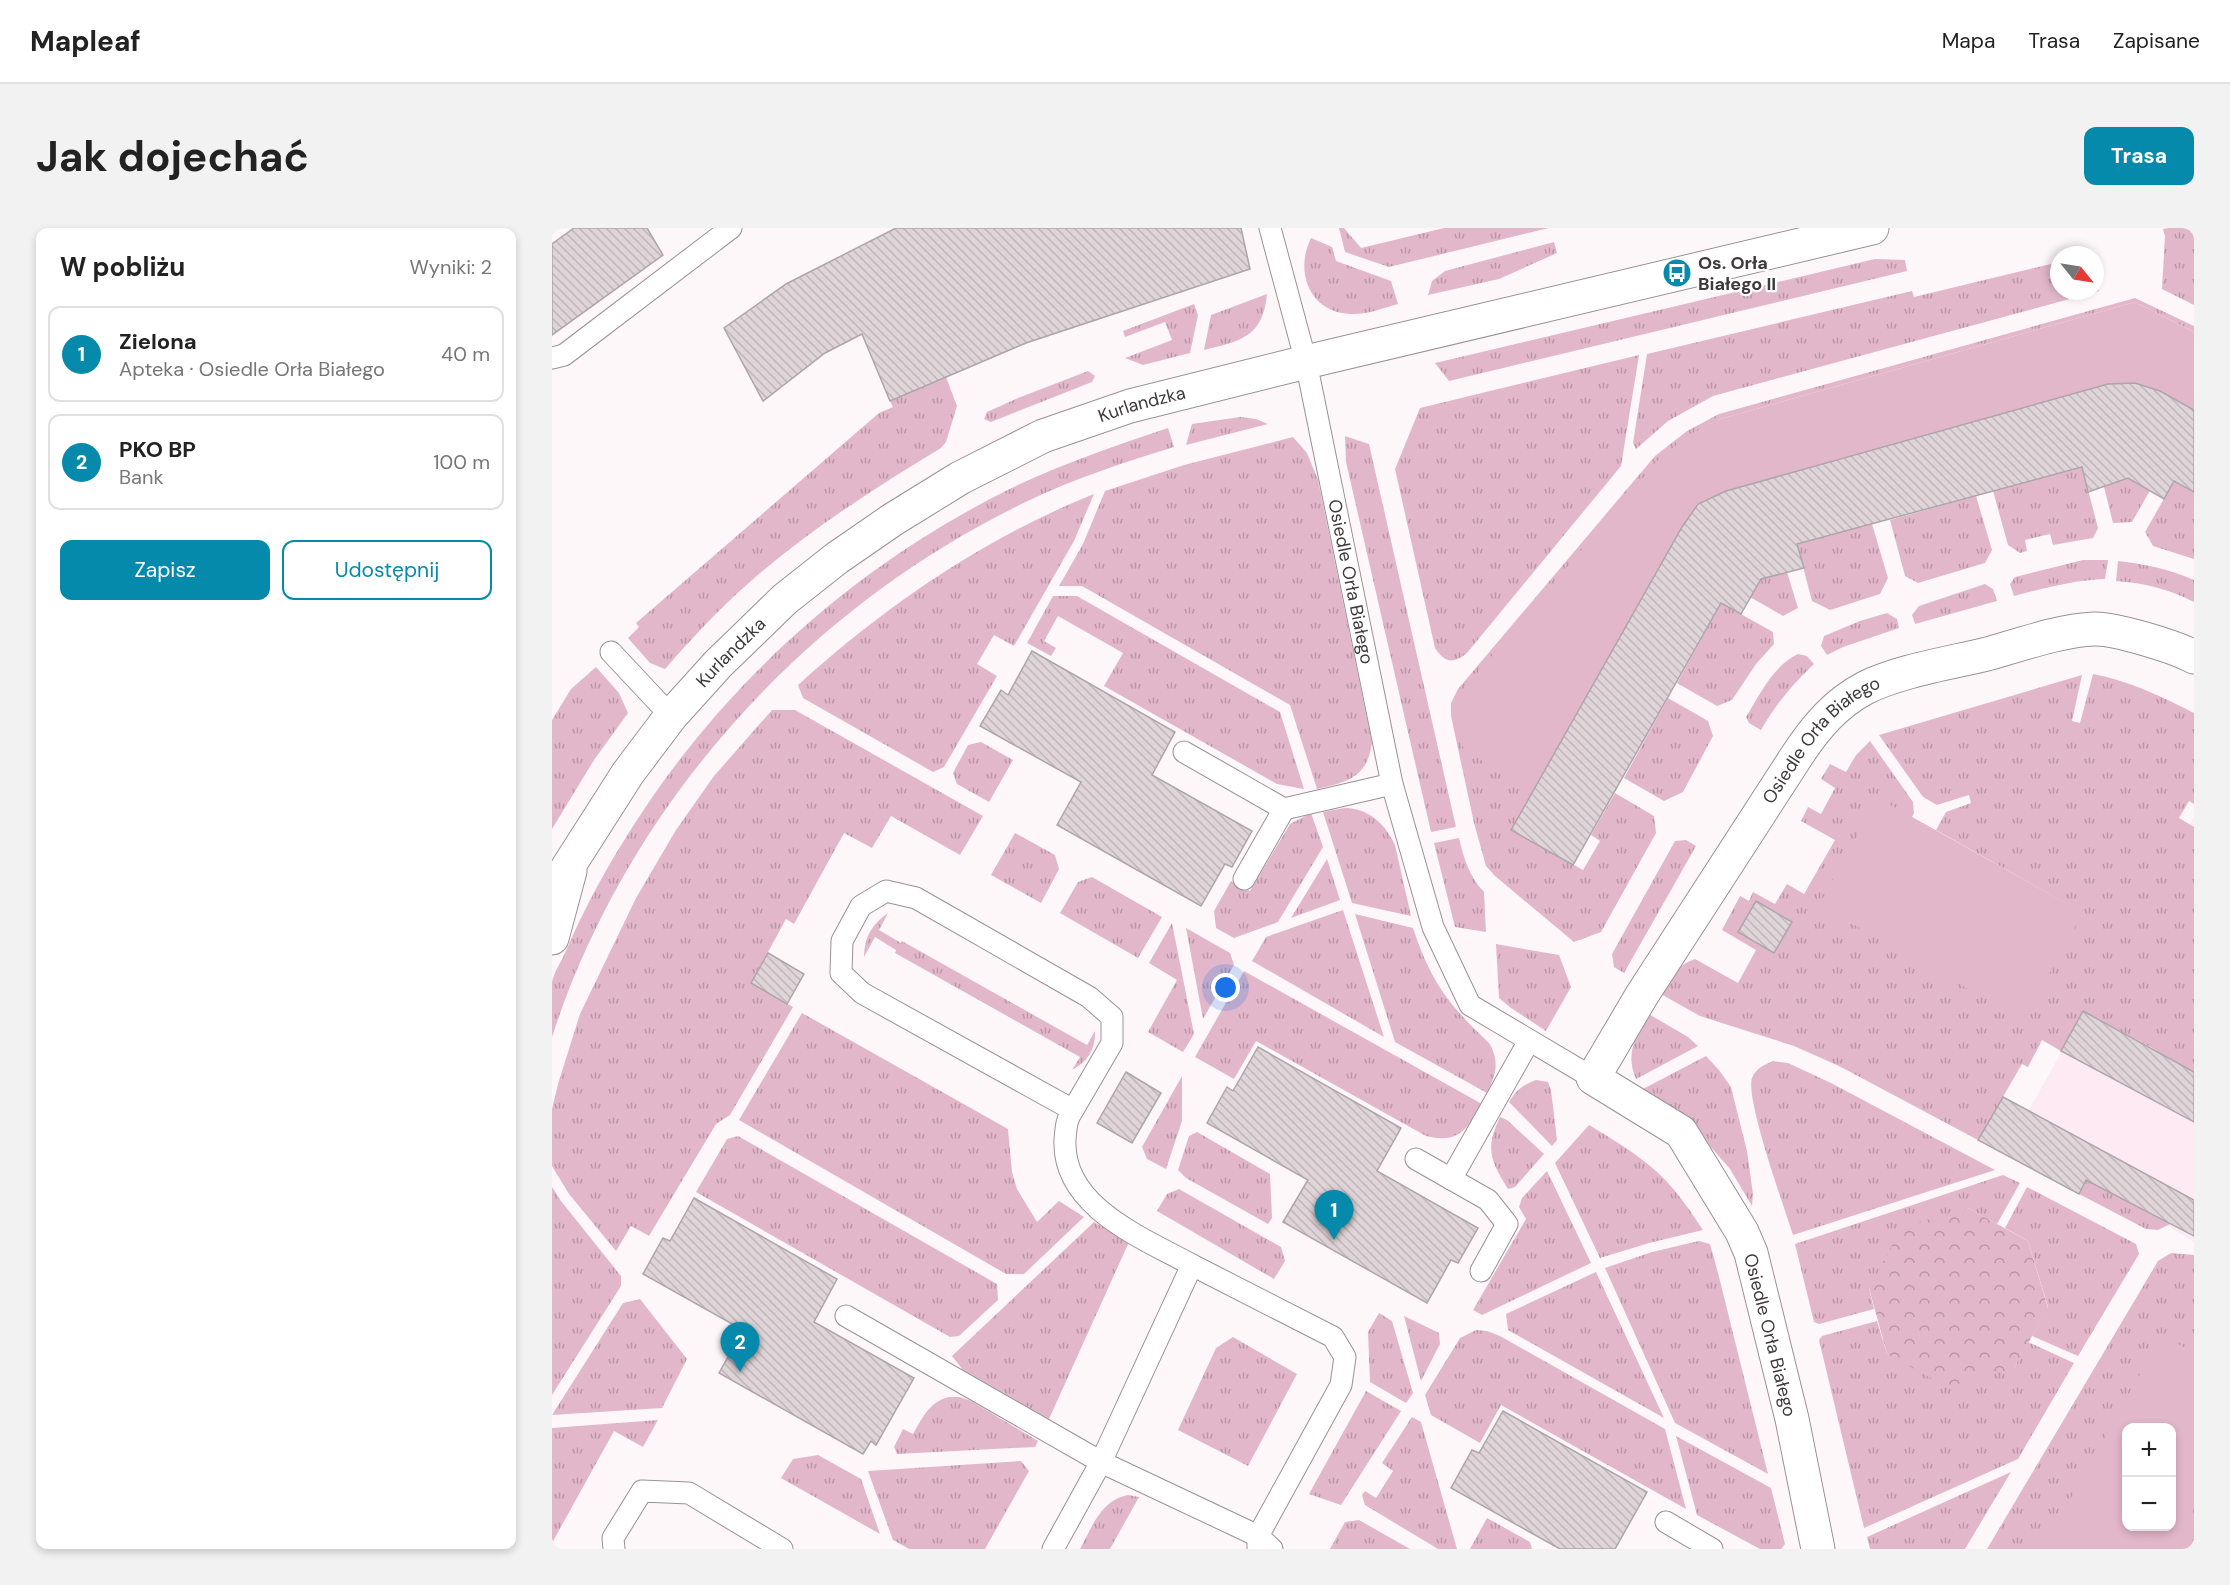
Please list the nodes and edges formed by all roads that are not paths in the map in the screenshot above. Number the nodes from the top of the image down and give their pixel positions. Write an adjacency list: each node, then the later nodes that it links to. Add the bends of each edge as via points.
1 (731, 228): 4 (lane, via 564,355)
2 (1270, 228): 5 (lane, Osiedle Orła Białego)
3 (1872, 228): 5 (street, Kurlandzka)
4 (552, 358)
5 (1306, 362): 8 (street, Kurlandzka, via 1130,406 1043,436 960,478 837,558 786,599); 10 (lane, Osiedle Orła Białego)
6 (611, 652): 8 (lane)
7 (2194, 657): 17 (street, Osiedle Orła Białego, via 2139,638 2095,629 1893,678 1848,699 1820,722 1798,754)
8 (671, 716): 12 (street, Kurlandzka, via 628,774)
9 (1184, 752): 11 (lane)
10 (1392, 784): 11 (lane); 16 (lane, Osiedle Orła Białego, via 1433,927 1470,1005)
11 (1284, 809): 13 (lane)
12 (572, 863): 14 (street, Kurlandzka); 15 (street, Kurlandzka)
13 (1244, 879)
14 (552, 892)
15 (552, 938)
16 (1529, 1041): 17 (lane, Osiedle Orła Białego); 20 (lane)
17 (1593, 1078): 31 (street, Osiedle Orła Białego, via 1681,1132 1742,1232 1751,1253 1792,1419)
18 (1073, 1110): 18 (lane, via 1112,1043 1112,1017 1089,997 916,898 886,891 861,906 842,941 841,973 862,993); 21 (lane, via 1066,1119 1065,1154 1087,1199 1109,1217)
19 (1416, 1159): 20 (lane)
20 (1451, 1179): 22 (lane, via 1488,1200 1507,1224)
21 (1192, 1265): 24 (lane); 26 (lane, via 1332,1337 1345,1357 1341,1385)
22 (1481, 1271)
23 (846, 1316): 24 (lane)
24 (1101, 1462): 26 (lane); 29 (lane)
25 (1666, 1522): 30 (lane)
26 (1263, 1545)
27 (614, 1549): 28 (lane, via 613,1538 642,1491 689,1493)
28 (782, 1549)
29 (1053, 1549)
30 (1712, 1549)
31 (1818, 1549)

